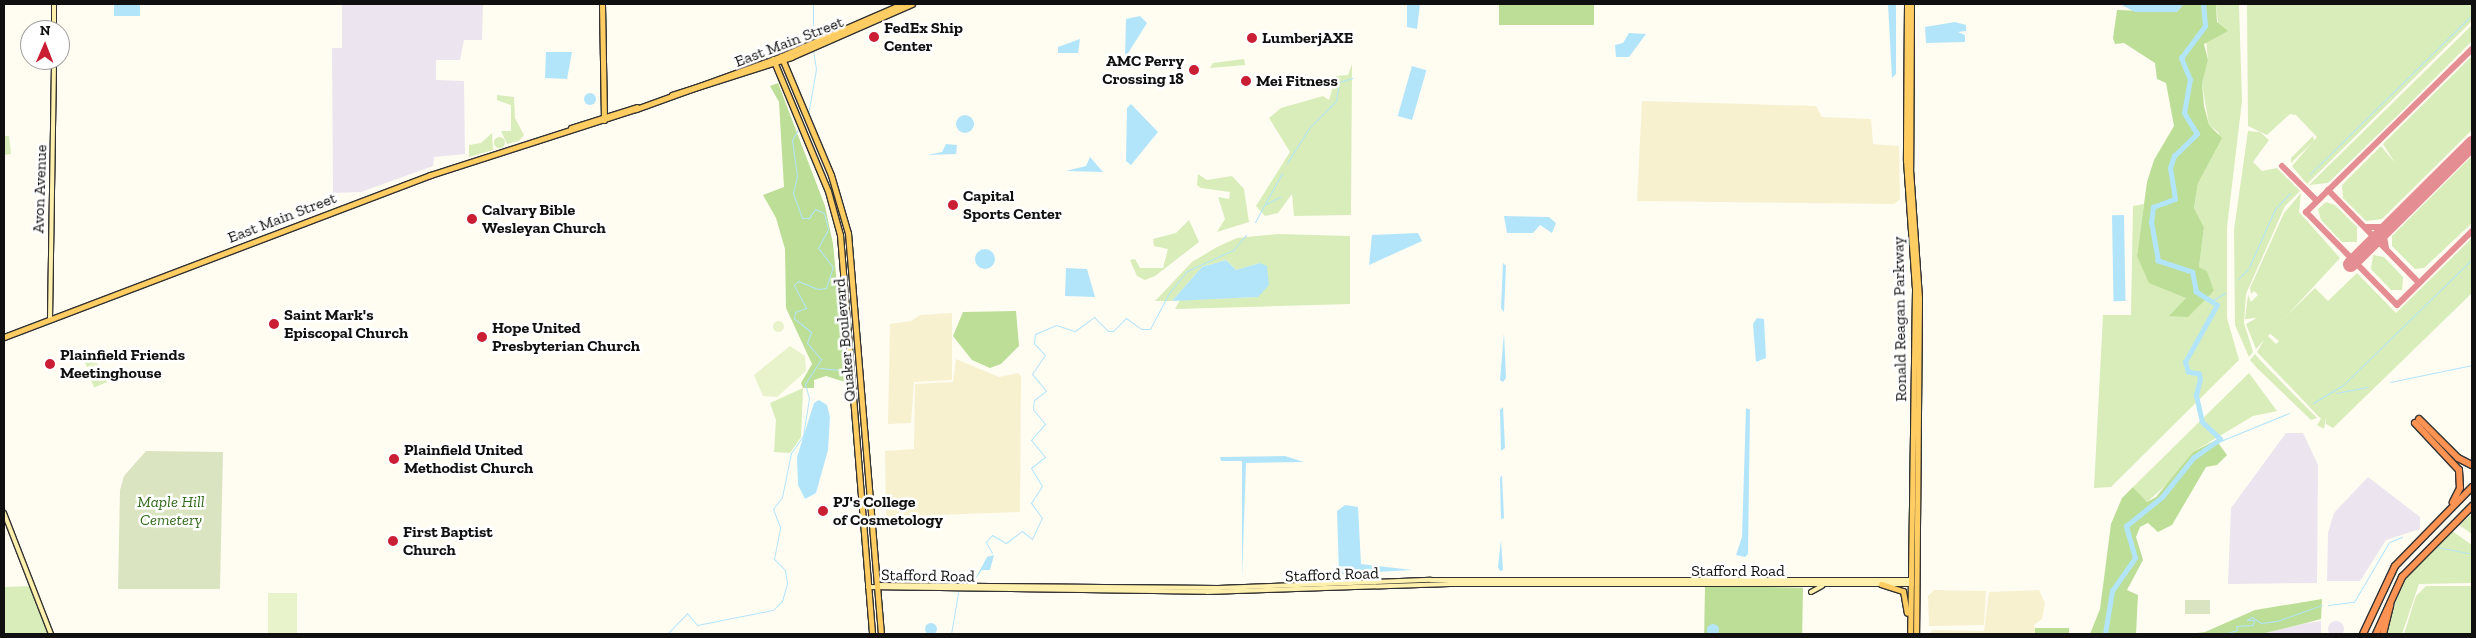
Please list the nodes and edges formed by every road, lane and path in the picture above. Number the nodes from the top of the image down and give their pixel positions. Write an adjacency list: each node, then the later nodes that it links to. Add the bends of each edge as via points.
1 (54, 4): 7 (main road)
2 (602, 4): 18 (main road)
3 (902, 4): 8 (main road, East Main Street)
4 (912, 4): 8 (main road, East Main Street)
5 (1907, 4): 27 (main road, Ronald Reagan Parkway, via 1906,160 1915,290)
6 (1912, 4): 27 (main road, Ronald Reagan Parkway, via 1910,169 1919,281)
7 (54, 20)
8 (818, 44): 9 (main road, East Main Street)
9 (809, 48): 10 (main road, East Main Street); 11 (main road, East Main Street)
10 (795, 55): 11 (main road, East Main Street); 16 (main road)
11 (782, 58): 12 (main road, East Main Street); 16 (main road, Quaker Boulevard)
12 (774, 61): 13 (main road, East Main Street); 15 (main road, Quaker Boulevard); 17 (main road, East Main Street)
13 (761, 68): 15 (main road); 17 (main road, East Main Street)
14 (54, 70): 19 (main road, Avon Avenue)
15 (778, 71): 30 (main road, Quaker Boulevard, via 831,200 841,244)
16 (789, 74): 31 (main road, Quaker Boulevard, via 839,199 850,241)
17 (672, 95): 18 (main road, East Main Street)
18 (604, 118): 19 (main road, East Main Street, via 430,175)
19 (50, 320): 20 (main road, East Main Street)
20 (4, 337)
21 (2472, 465): 25 (highway, via 2456,457 2417,421 2454,462 2461,480 2456,498)
22 (2472, 487): 25 (highway)
23 (2472, 508): 26 (highway)
24 (4, 513): 33 (main road)
25 (2420, 538): 38 (highway, via 2395,566 2373,606)
26 (2425, 552): 39 (highway, via 2394,589); 40 (highway, via 2396,591)
27 (1914, 583): 29 (main road, Stafford Road); 31 (main road, Stafford Road, via 1440,580 1230,588); 36 (main road, Ronald Reagan Parkway); 37 (main road, Ronald Reagan Parkway)
28 (1854, 584): 29 (main road, Stafford Road); 31 (main road, Stafford Road, via 1450,584 1227,592); 32 (main road, via 1818,587)
29 (1881, 584): 36 (main road, via 1905,593)
30 (868, 586): 31 (main road, Stafford Road); 34 (main road, Quaker Boulevard)
31 (877, 587): 35 (main road, Quaker Boulevard)
32 (1811, 592)
33 (51, 634)
34 (872, 634)
35 (881, 634)
36 (1909, 634)
37 (1916, 634)
38 (2364, 634)
39 (2376, 634)
40 (2383, 634)

